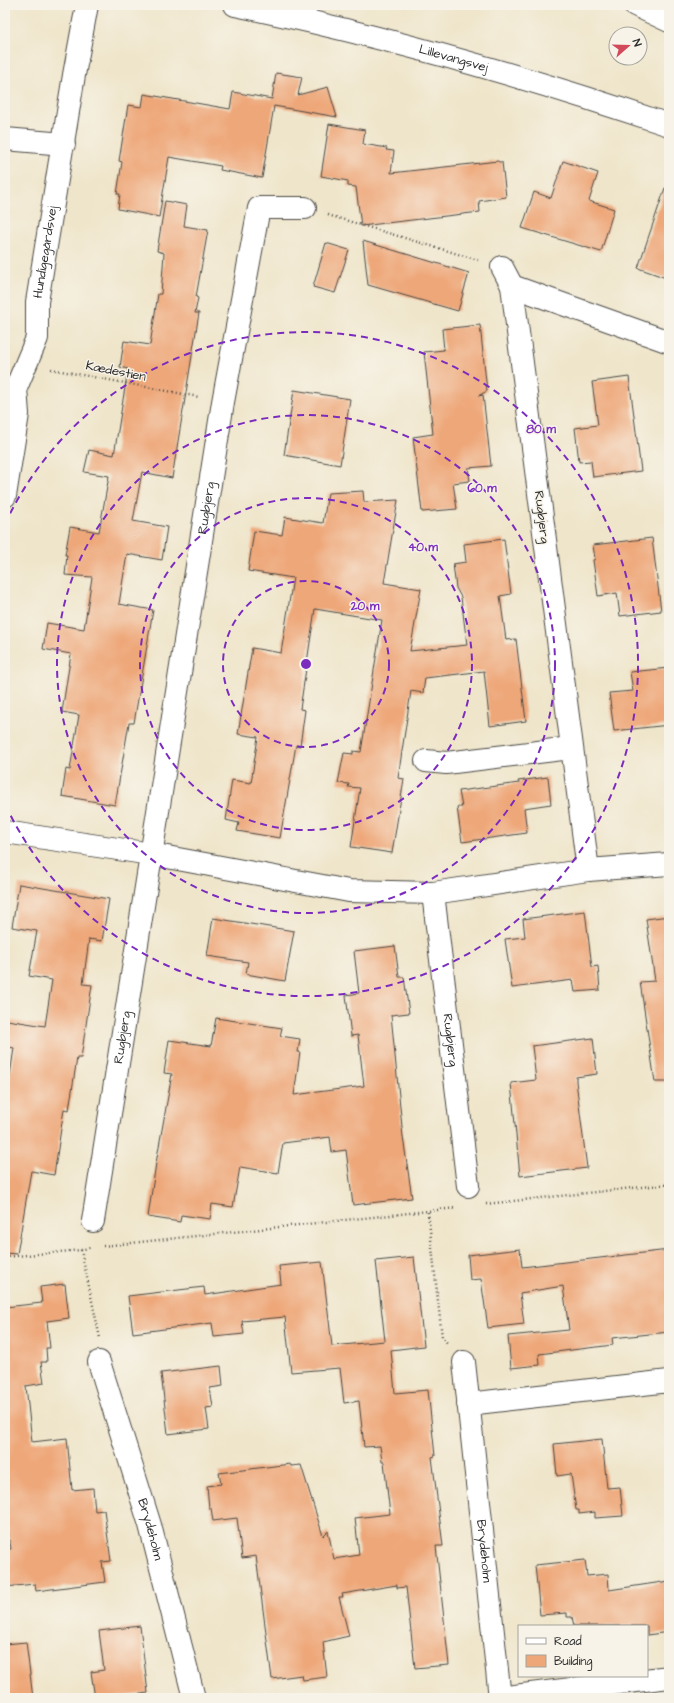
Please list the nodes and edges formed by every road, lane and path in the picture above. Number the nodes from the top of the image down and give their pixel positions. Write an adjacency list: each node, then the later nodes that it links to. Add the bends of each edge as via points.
1 (87, 5): 7 (street, Hundigegårdsvej)
2 (235, 5): 5 (street, Lillevangsvej, via 424,49)
3 (635, 5): 4 (street)
4 (669, 21)
5 (669, 125)
6 (5, 139): 7 (street)
7 (64, 144): 11 (street, Hundigegårdsvej, via 37,302 37,338)
8 (305, 208): 9 (path); 12 (street, Rugbjerg, via 258,208)
9 (507, 277): 10 (street); 14 (street, Rugbjerg)
10 (669, 342)
11 (26, 364): 12 (path, Kædestien); 13 (street, Hundigegårdsvej, via 16,388 18,414)
12 (223, 402): 17 (street, Rugbjerg)
13 (5, 496)
14 (571, 748): 15 (street, via 446,763); 19 (street, Rugbjerg)
15 (426, 761)
16 (5, 832): 17 (street)
17 (151, 854): 20 (street, via 349,891); 26 (street, Rugbjerg)
18 (669, 864): 19 (street)
19 (588, 870): 20 (street)
20 (433, 893): 22 (street, Rugbjerg)
21 (669, 1184): 23 (path)
22 (468, 1186)
23 (485, 1204)
24 (462, 1207): 25 (path)
25 (428, 1212): 27 (path); 30 (path, via 442,1337)
26 (93, 1221)
27 (81, 1250): 28 (path); 29 (path, via 100,1338)
28 (5, 1257)
29 (99, 1362): 34 (street, Brydeholm, via 150,1525)
30 (464, 1362): 32 (street, Brydeholm)
31 (669, 1381): 32 (street)
32 (468, 1404): 36 (street, Brydeholm)
33 (669, 1677): 36 (street)
34 (194, 1698)
35 (497, 1698): 36 (street)
36 (500, 1698)

